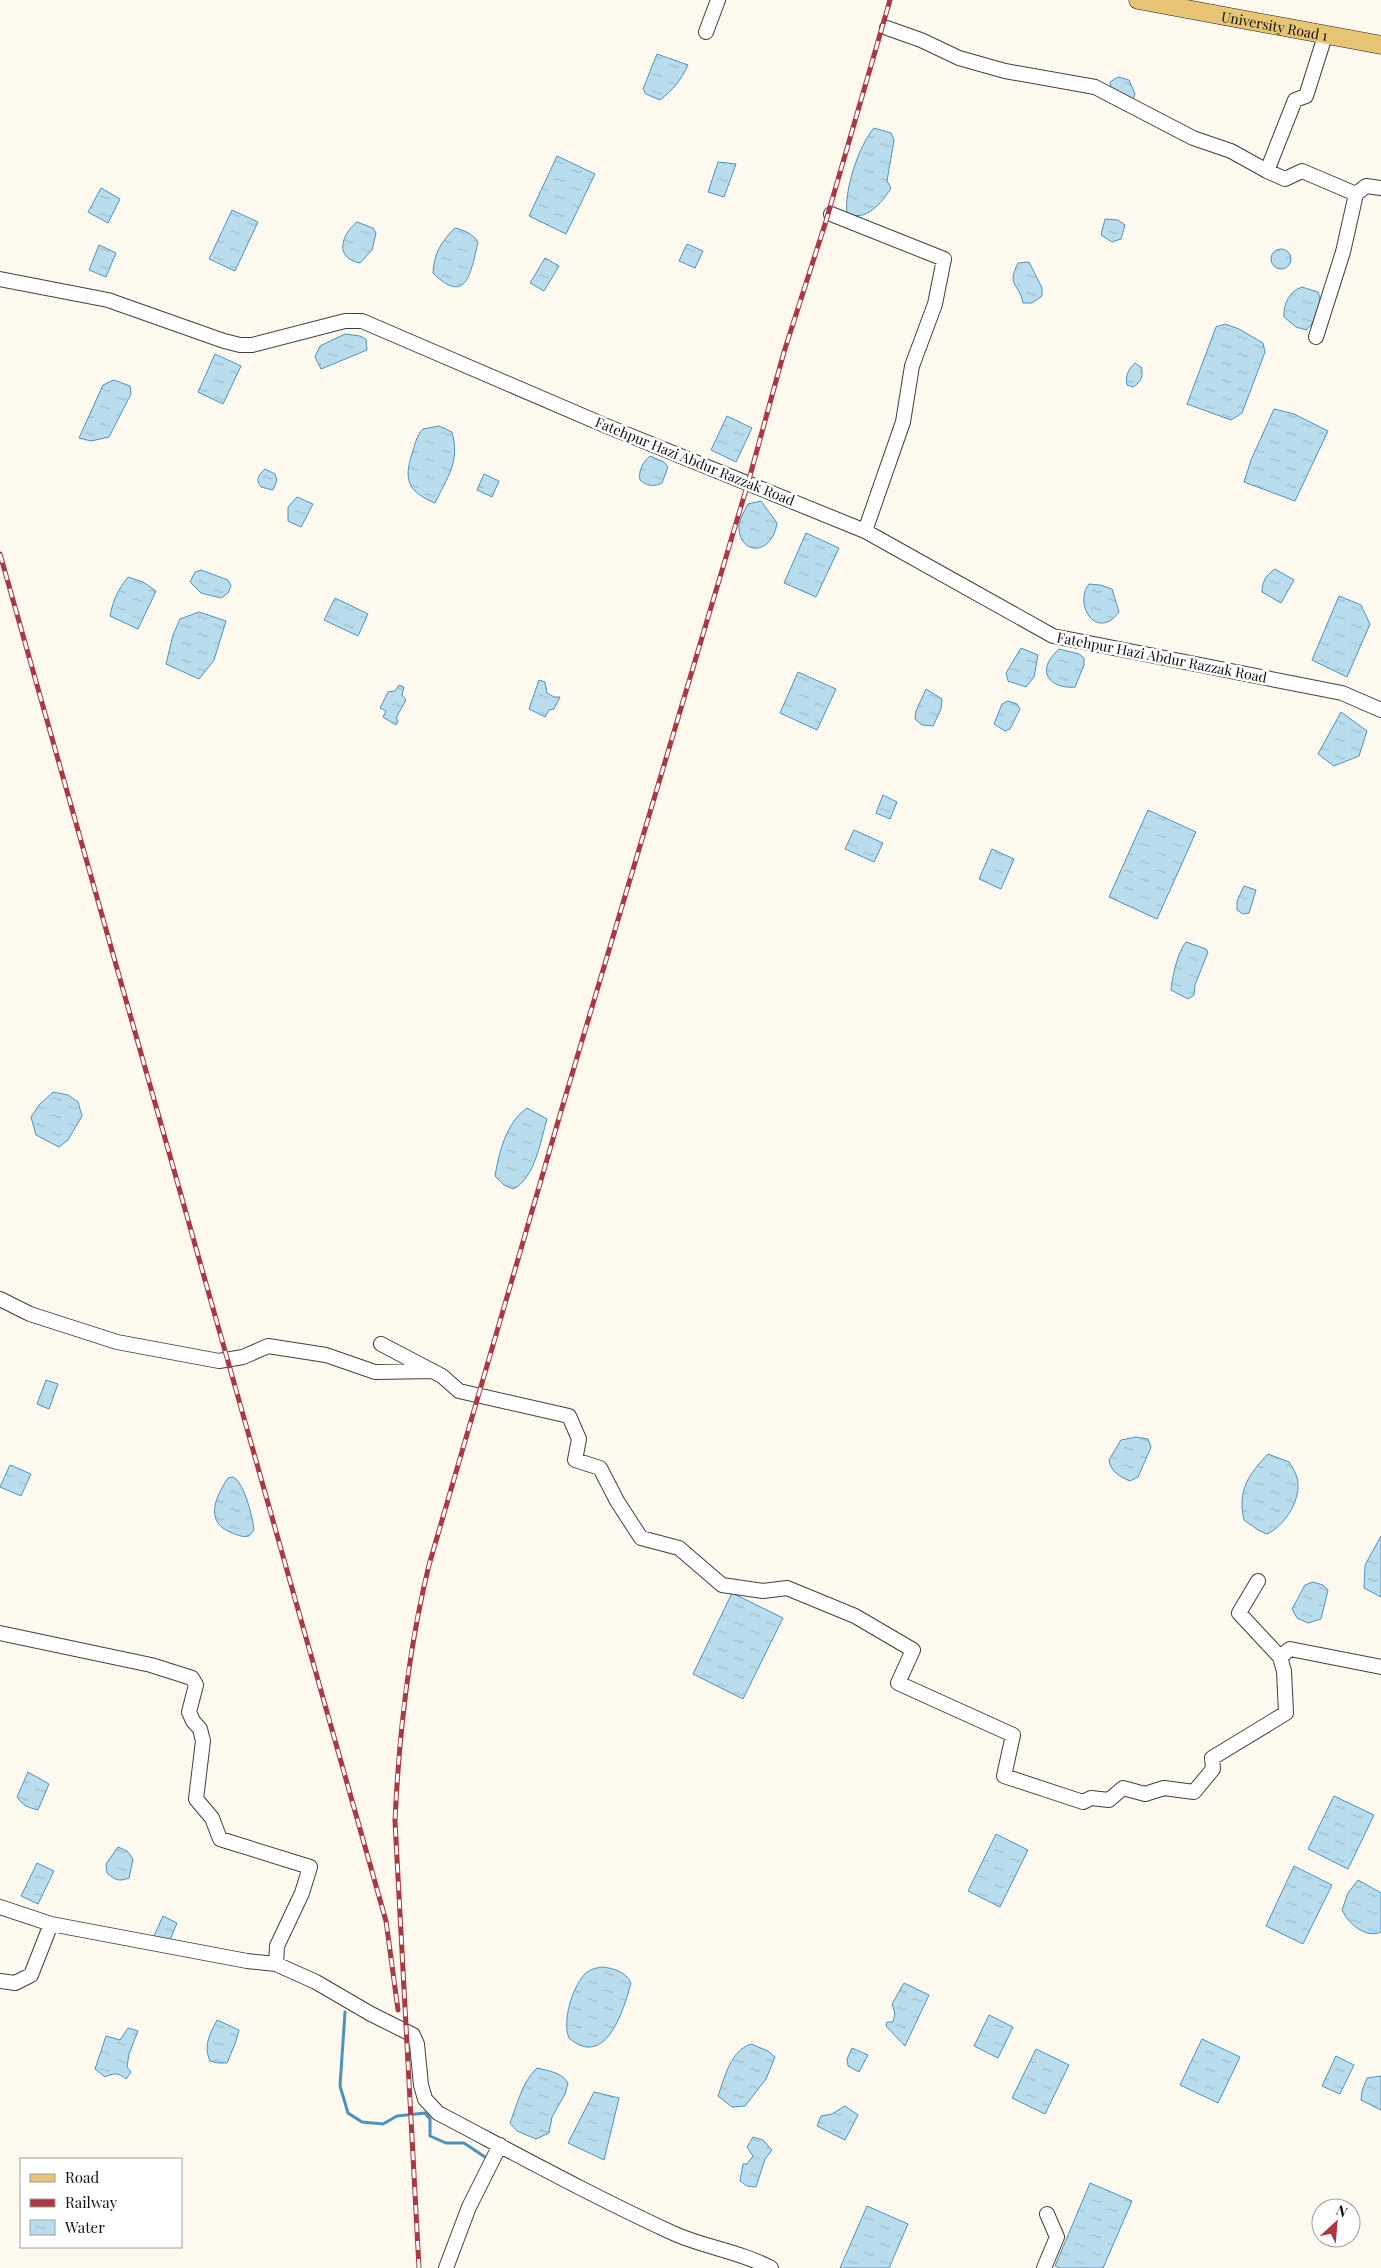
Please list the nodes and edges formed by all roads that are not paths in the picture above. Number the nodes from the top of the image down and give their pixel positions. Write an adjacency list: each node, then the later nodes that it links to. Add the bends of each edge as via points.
1 (718, 0): 4 (street)
2 (1138, 0): 5 (main road, University Road 1)
3 (887, 28): 7 (street, via 959,58 1005,71 1095,86 1193,138 1231,152)
4 (706, 32)
5 (1325, 36): 6 (main road, University Road 1); 7 (street, via 1306,96 1295,100)
6 (1381, 45)
7 (1267, 171): 9 (street, via 1285,179 1302,171)
8 (1381, 188): 9 (street, via 1366,186)
9 (1356, 194): 12 (street)
10 (832, 214): 13 (street, via 944,259 935,304 912,366 903,422)
11 (0, 278): 13 (street, Fatehpur Hazi Abdur Razzak Road, via 108,300 240,345 252,345 345,321 362,321 604,425)
12 (1316, 337)
13 (865, 531): 14 (street, Fatehpur Hazi Abdur Razzak Road, via 1053,636 1342,693)
14 (1381, 710)
15 (0, 1299): 17 (street, via 30,1314 117,1342 219,1361 243,1357 268,1346 326,1355 375,1372)
16 (381, 1344): 17 (street)
17 (434, 1371): 20 (street, via 459,1391 568,1416 579,1439 575,1460 600,1468 641,1538 679,1548 722,1585 763,1591 786,1588 855,1616 913,1650 898,1683 1013,1735 1004,1776 1083,1802 1091,1798 1109,1800 1123,1788 1145,1794 1164,1788 1194,1792 1213,1769 1212,1758 1286,1713)
18 (1258, 1581): 20 (street, via 1239,1613)
19 (0, 1633): 24 (street, via 151,1665 192,1678 196,1685 189,1712 200,1729 203,1741 196,1799 212,1818 220,1839 310,1867 302,1894 277,1946)
20 (1280, 1657): 21 (street, via 1290,1649)
21 (1381, 1667)
22 (0, 1908): 23 (street)
23 (51, 1924): 24 (street); 25 (street, via 31,1975 15,1984)
24 (276, 1964): 26 (street, via 413,2035 425,2099 438,2113)
25 (0, 1981)
26 (500, 2145): 28 (street, via 469,2207); 29 (street, via 682,2237 750,2256)
27 (1047, 2214): 30 (street, via 1057,2236)
28 (446, 2268)
29 (771, 2268)
30 (1044, 2268)

